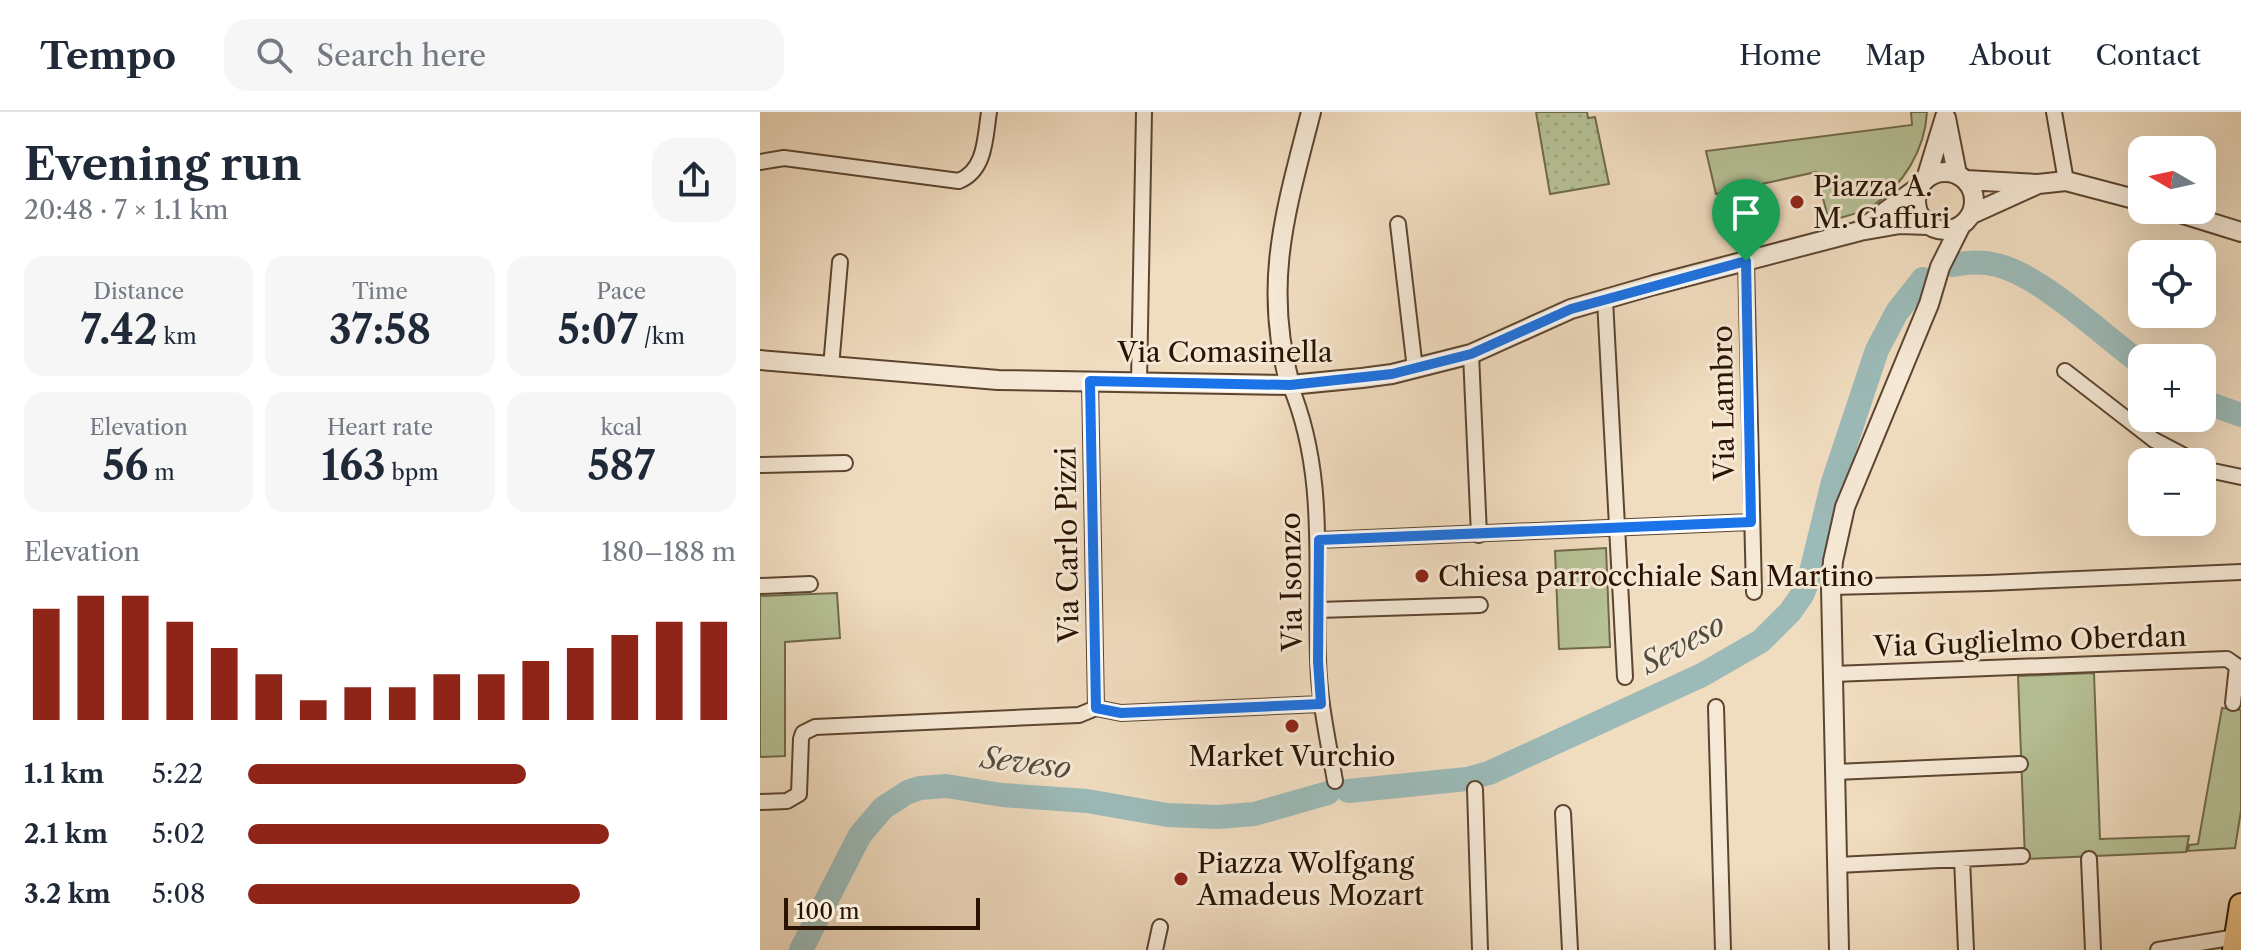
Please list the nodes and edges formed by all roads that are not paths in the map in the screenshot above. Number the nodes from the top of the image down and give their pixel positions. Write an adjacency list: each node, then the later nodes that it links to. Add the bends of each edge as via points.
1 (989, 112): 6 (street, via 982,157 959,181 784,158)
2 (1144, 112): 28 (street)
3 (1311, 112): 29 (street, via 1280,234 1276,272 1276,312)
4 (2054, 112): 8 (street)
5 (1945, 114): 7 (street); 9 (street)
6 (760, 162)
7 (1961, 177): 9 (street, via 1946,172); 10 (street); 12 (street, via 1975,200)
8 (2066, 181): 10 (street); 11 (street)
9 (1922, 183): 15 (street, via 1917,210); 16 (street, Via Comasinella)
10 (2038, 184): 12 (street)
11 (2128, 197)
12 (1966, 221): 15 (street, via 1949,231); 18 (street)
13 (1398, 224): 25 (street)
14 (2215, 224): 17 (street)
15 (1932, 227): 16 (street, Via Comasinella, via 1900,224); 18 (street)
16 (1860, 231): 19 (street, Via Comasinella)
17 (2241, 232)
18 (1942, 256): 42 (street, via 1845,507)
19 (1746, 261): 21 (street, Via Comasinella); 35 (street, Via Lambro)
20 (840, 262): 24 (street)
21 (1605, 300): 22 (street, Via Comasinella, via 1571,309); 36 (street)
22 (1471, 354): 25 (street, Via Comasinella); 37 (street)
23 (760, 360): 24 (street, Via Comasinella)
24 (831, 367): 27 (street, Via Comasinella, via 961,379)
25 (1415, 369): 29 (street, Via Comasinella)
26 (2065, 371): 30 (street)
27 (1090, 381): 28 (street, Via Comasinella); 51 (street, Via Carlo Pizzi)
28 (1139, 381): 29 (street, Via Comasinella)
29 (1290, 385): 38 (street, Via Isonzo, via 1314,478)
30 (2169, 448)
31 (845, 463): 32 (street)
32 (760, 465)
33 (2216, 472): 34 (street)
34 (2241, 477)
35 (1751, 522): 36 (street); 43 (street, Via Lambro)
36 (1615, 527): 37 (street); 47 (street)
37 (1479, 535): 38 (street)
38 (1319, 540): 45 (street, Via Isonzo)
39 (2241, 572): 42 (street)
40 (810, 584): 41 (street)
41 (760, 586)
42 (1831, 587): 46 (street)
43 (1754, 592)
44 (1480, 605): 45 (street)
45 (1318, 610): 49 (street, Via Isonzo)
46 (1833, 674): 48 (street, Via Guglielmo Oberdan, via 2227,659 2238,672); 53 (street)
47 (1625, 677)
48 (2233, 703)
49 (1321, 704): 51 (street, via 1121,713); 54 (street, Via Isonzo)
50 (1716, 707): 68 (street)
51 (1096, 708): 56 (street, via 1079,715 815,727 801,739 799,794 787,801)
52 (2020, 764): 53 (street)
53 (1835, 772): 61 (street)
54 (1335, 781)
55 (1475, 789): 66 (street)
56 (760, 802)
57 (1563, 813): 67 (street)
58 (2022, 856): 59 (street)
59 (1962, 859): 61 (street); 70 (street)
60 (2089, 859): 71 (street)
61 (1837, 865): 69 (street)
62 (2241, 905): 64 (main road)
63 (1160, 927): 65 (street)
64 (2237, 938): 73 (street)
65 (1155, 950)
66 (1480, 950)
67 (1570, 950)
68 (1723, 950)
69 (1839, 950)
70 (1966, 950)
71 (2093, 950)
72 (2158, 950): 73 (street)
73 (2174, 950)

